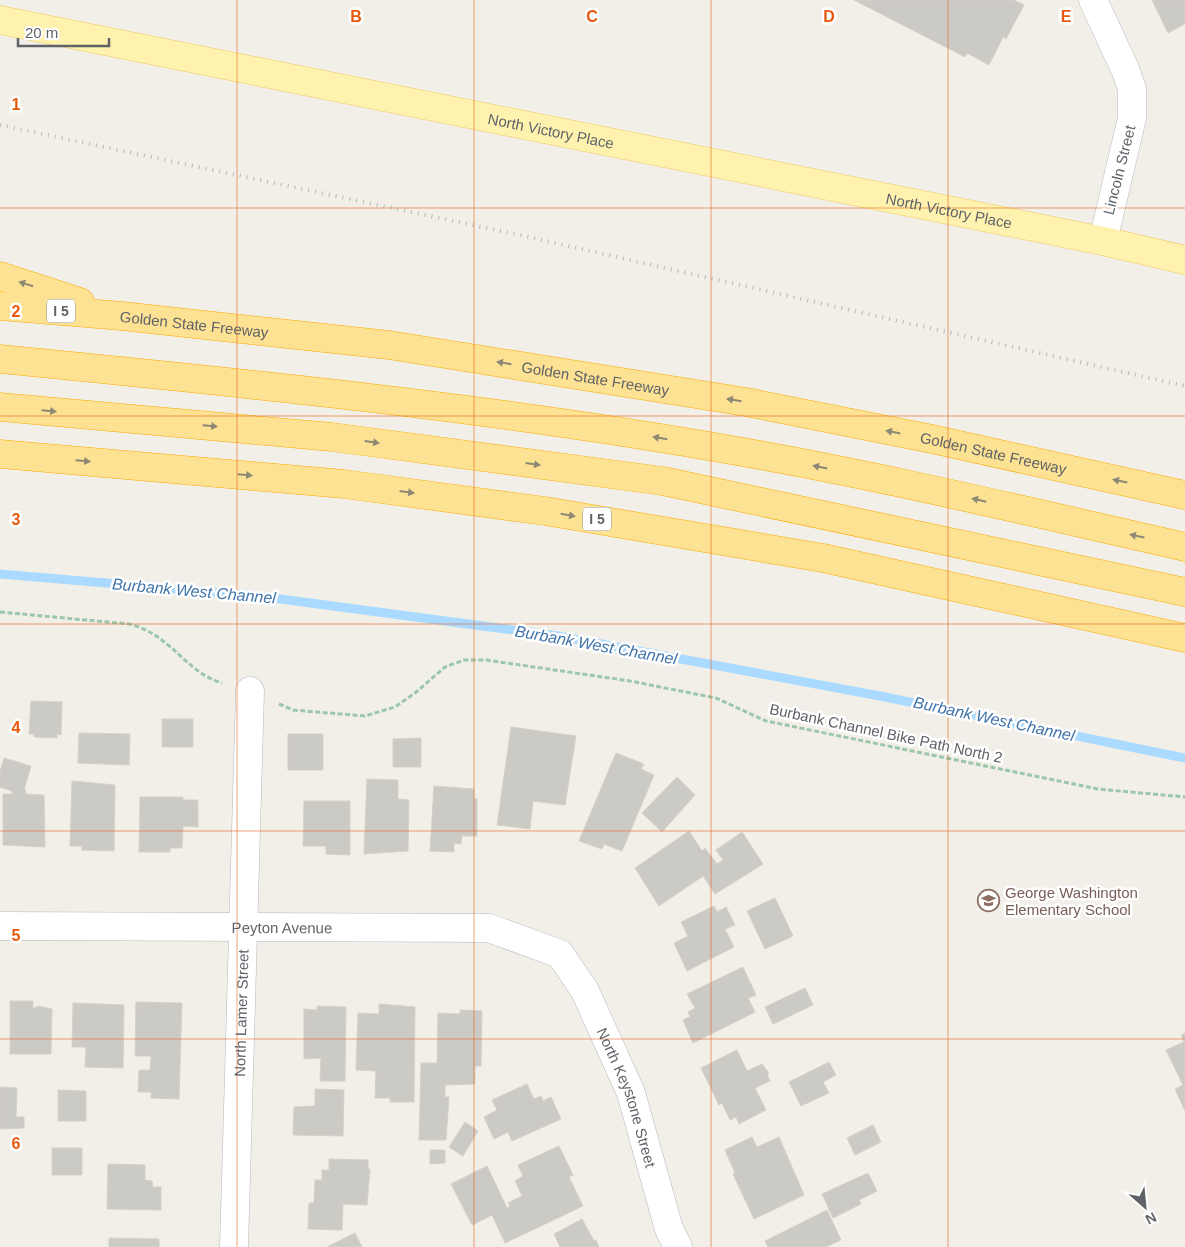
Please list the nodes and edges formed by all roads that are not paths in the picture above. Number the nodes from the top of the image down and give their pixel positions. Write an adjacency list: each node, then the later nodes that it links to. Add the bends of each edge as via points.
1 (1093, 0): 3 (street, Lincoln Street, via 1132,89 1132,118)
2 (0, 20): 3 (main road, North Victory Place)
3 (1103, 241): 4 (main road, North Victory Place)
4 (1185, 260)
5 (0, 276): 7 (highway, one-way to 5)
6 (0, 306): 7 (highway, Golden State Freeway / I 5)
7 (122, 316): 11 (highway, Golden State Freeway / I 5, one-way to 7, via 746,402 389,345)
8 (0, 359): 12 (highway, one-way to 8, via 915,485 589,427 380,398)
9 (0, 407): 13 (highway, one-way to 13, via 332,437 663,481)
10 (0, 454): 14 (highway, I 5, one-way to 14, via 344,484 545,511 823,558)
11 (1185, 495)
12 (1185, 547)
13 (1185, 592)
14 (1185, 638)
15 (250, 691): 17 (street, North Lamer Street)
16 (0, 926): 17 (street, Peyton Avenue)
17 (242, 929): 18 (street, Peyton Avenue, via 489,928); 19 (street, North Lamer Street)
18 (560, 954): 20 (street, North Keystone Street, via 585,991 631,1093 669,1229)
19 (234, 1247)
20 (678, 1247)

